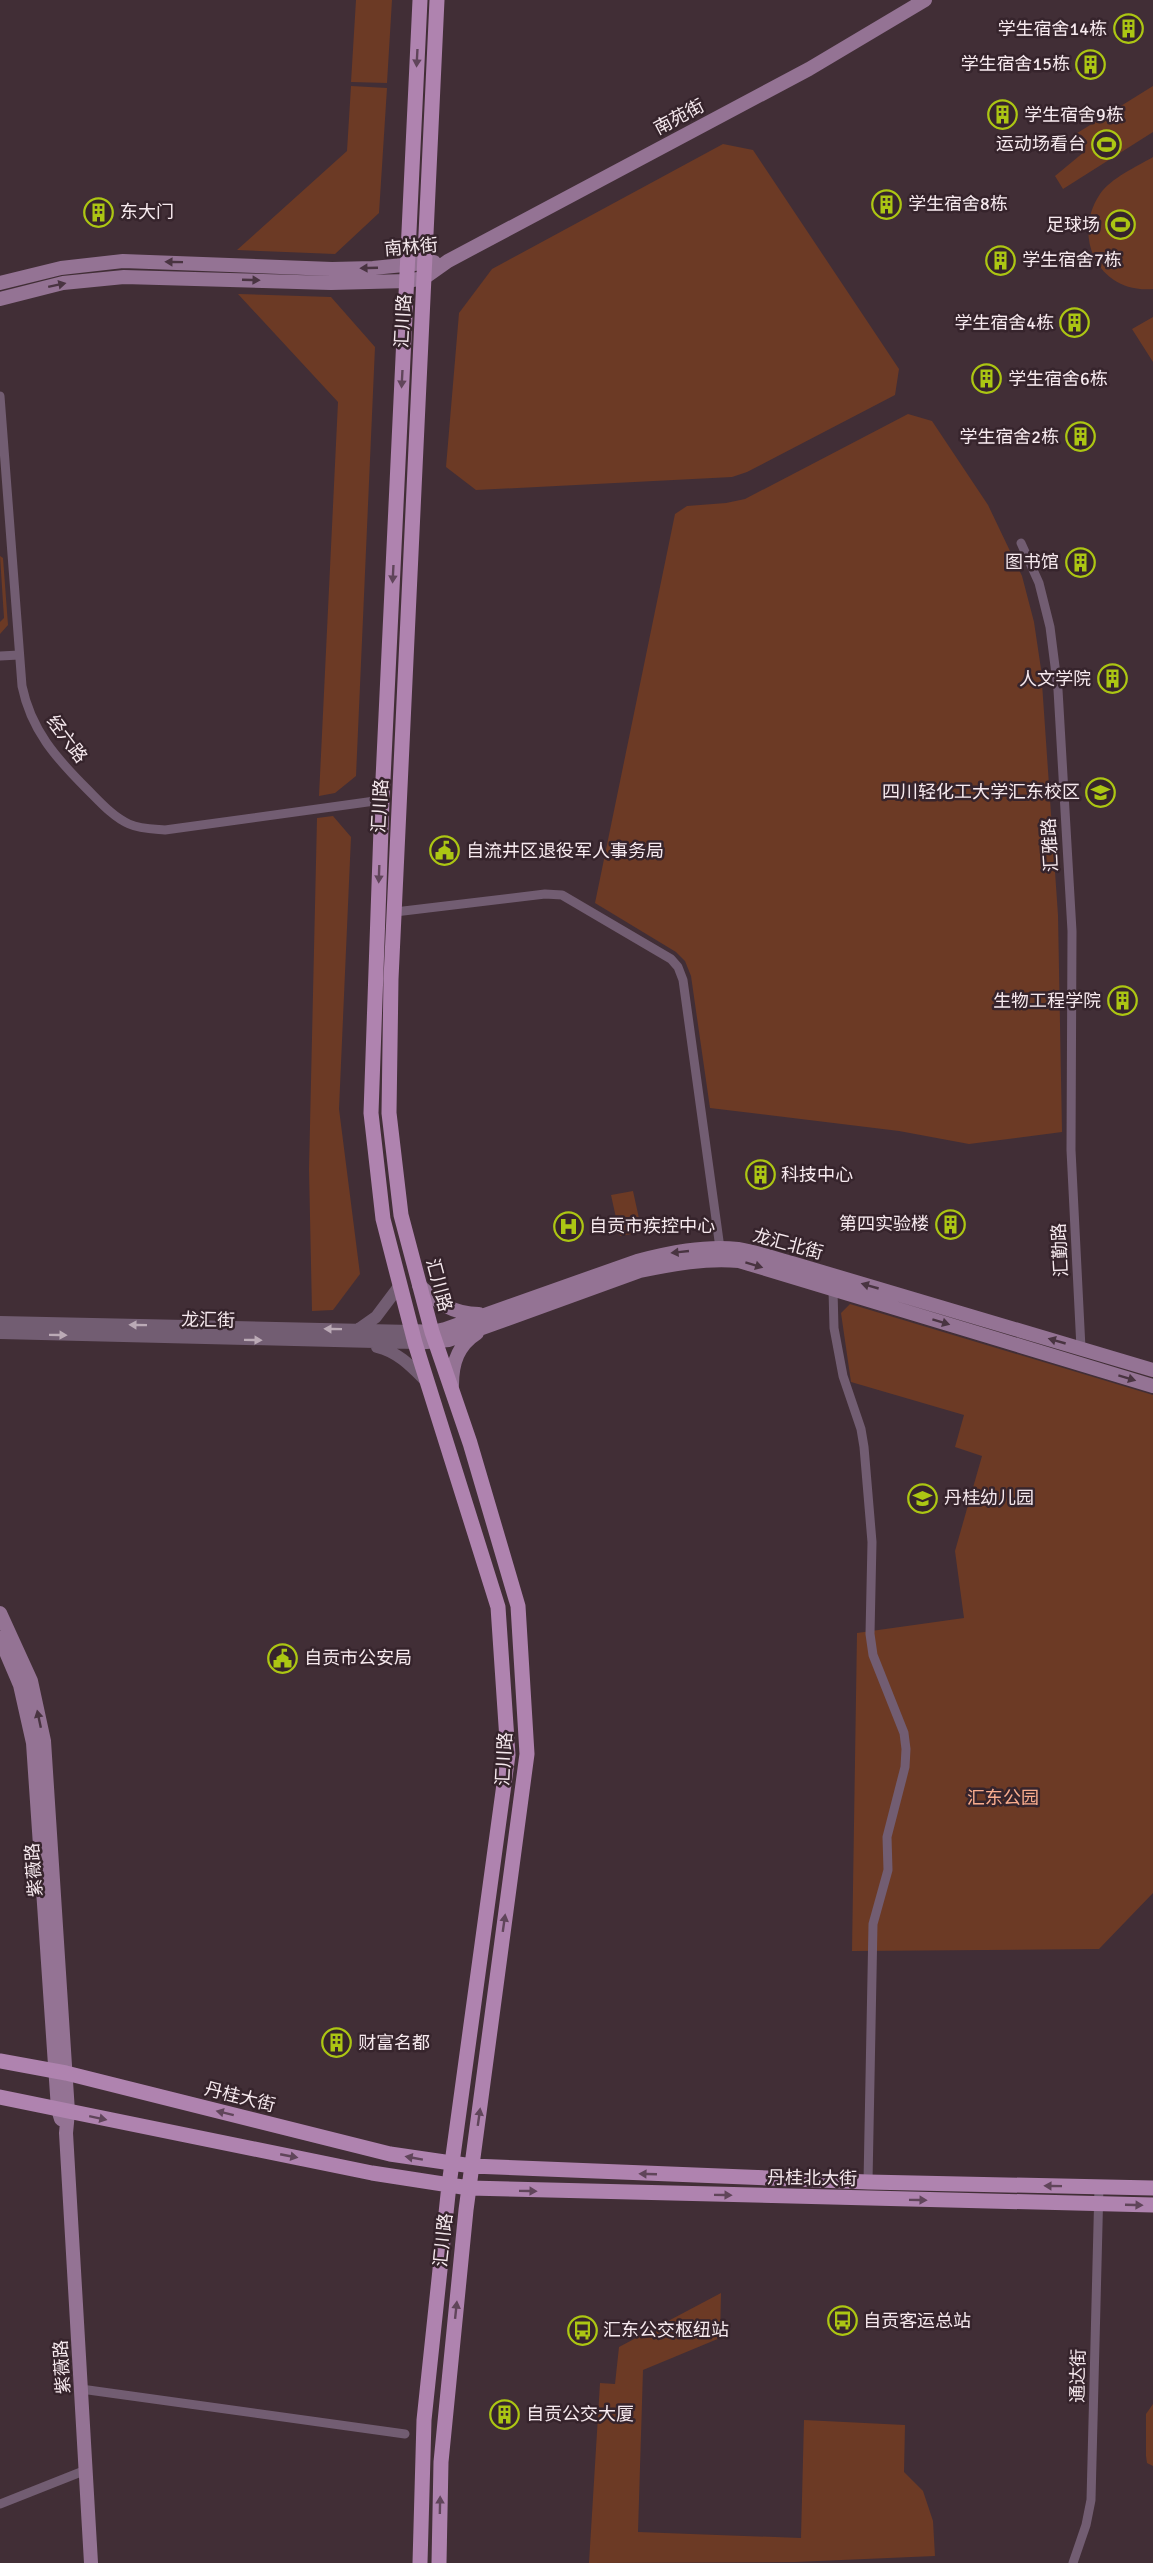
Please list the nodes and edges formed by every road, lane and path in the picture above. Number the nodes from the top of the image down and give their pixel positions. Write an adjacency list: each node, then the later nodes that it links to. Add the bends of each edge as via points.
1 (420, 0): 6 (main road, 汇川路, one-way to 6)
2 (437, 0): 5 (main road, 汇川路)
3 (925, 0): 4 (main road, 南苑街, via 809,69)
4 (448, 261): 5 (main road, 南林街)
5 (424, 271): 6 (main road, 南林街); 14 (main road, 汇川路)
6 (407, 274): 7 (main road, 南林街, one-way to 7, via 123,261 61,268); 8 (main road, 南林街, one-way to 6, via 63,283 124,277 331,284); 13 (main road, 汇川路, one-way to 13)
7 (0, 283)
8 (0, 299)
9 (0, 396): 11 (street, 经六路)
10 (1021, 543): 15 (street, 汇雅路, via 1039,583 1050,627 1058,690 1072,932)
11 (19, 655): 12 (street); 13 (street, 经六路, via 24,698 41,738 93,796 128,824 165,830)
12 (0, 656)
13 (382, 800): 17 (main road, 汇川路, one-way to 17, via 371,1113 383,1219)
14 (395, 912): 16 (street, via 562,895 671,959 683,980); 18 (main road, 汇川路, via 389,1113 401,1215)
15 (1071, 1150): 27 (street, 汇勤路)
16 (720, 1248): 20 (main road, 龙汇北街, one-way to 20, via 637,1261); 27 (main road, 龙汇北街, one-way to 16, via 792,1263)
17 (400, 1285): 22 (street, via 376,1317); 24 (main road, 汇川路)
18 (419, 1285): 20 (main road, via 439,1304); 25 (main road, 汇川路)
19 (833, 1290): 20 (main road, 龙汇北街, one-way to 19, via 640,1271 721,1260 739,1261); 30 (main road, 龙汇北街, one-way to 30); 40 (street, via 834,1328 843,1376 864,1447 872,1542 873,1655 904,1733 906,1749 887,1837 888,1870 873,1924)
20 (488, 1320): 25 (main road, 龙汇北街); 31 (main road, via 455,1357)
21 (0, 1322): 22 (street, 龙汇街, one-way to 21)
22 (359, 1329): 24 (street, 龙汇街)
23 (0, 1333): 26 (street, 龙汇街, one-way to 26)
24 (414, 1337): 25 (main road, 龙汇北街); 26 (street, 龙汇街); 29 (main road, 汇川路)
25 (433, 1337): 31 (main road, 汇川路)
26 (362, 1342): 29 (street, via 389,1350)
27 (1081, 1348): 28 (main road, 龙汇北街)
28 (1153, 1370)
29 (428, 1384): 38 (main road, 汇川路, via 498,1606 508,1755)
30 (1153, 1386)
31 (452, 1390): 39 (main road, 汇川路, one-way to 31, via 527,1754 518,1606)
32 (0, 1613): 35 (main road, 紫薇路, one-way to 32, via 44,1741 31,1681)
33 (0, 1638): 35 (main road, 紫薇路, via 20,1685 33,1743)
34 (0, 2061): 35 (main road, 丹桂大街)
35 (61, 2072): 37 (main road, 紫薇路); 38 (main road, 丹桂大街, one-way to 35, via 390,2154)
36 (0, 2097): 37 (main road, 丹桂北大街)
37 (63, 2110): 41 (main road, 丹桂北大街, one-way to 41); 47 (main road, 紫薇路)
38 (452, 2164): 39 (main road, 丹桂大街); 41 (main road, 汇川路)
39 (472, 2166): 40 (main road, 丹桂北大街, one-way to 39); 43 (main road, 汇川路)
40 (868, 2182): 42 (main road, 丹桂北大街, one-way to 40)
41 (449, 2185): 43 (main road, 丹桂北大街); 52 (main road, 汇川路, via 424,2420)
42 (1099, 2186): 44 (main road, 丹桂北大街); 45 (street, 通达街)
43 (470, 2188): 45 (main road, 丹桂北大街, one-way to 45); 53 (main road, 汇川路, one-way to 43, via 444,2421)
44 (1153, 2188)
45 (1098, 2204): 46 (main road, 丹桂北大街, one-way to 46); 54 (street, 通达街, via 1091,2500)
46 (1153, 2205)
47 (81, 2389): 48 (street); 49 (main road, 紫薇路)
48 (405, 2434)
49 (86, 2470): 50 (street); 51 (main road, 紫薇路)
50 (0, 2504)
51 (91, 2563)
52 (420, 2563)
53 (439, 2563)
54 (1073, 2563)

